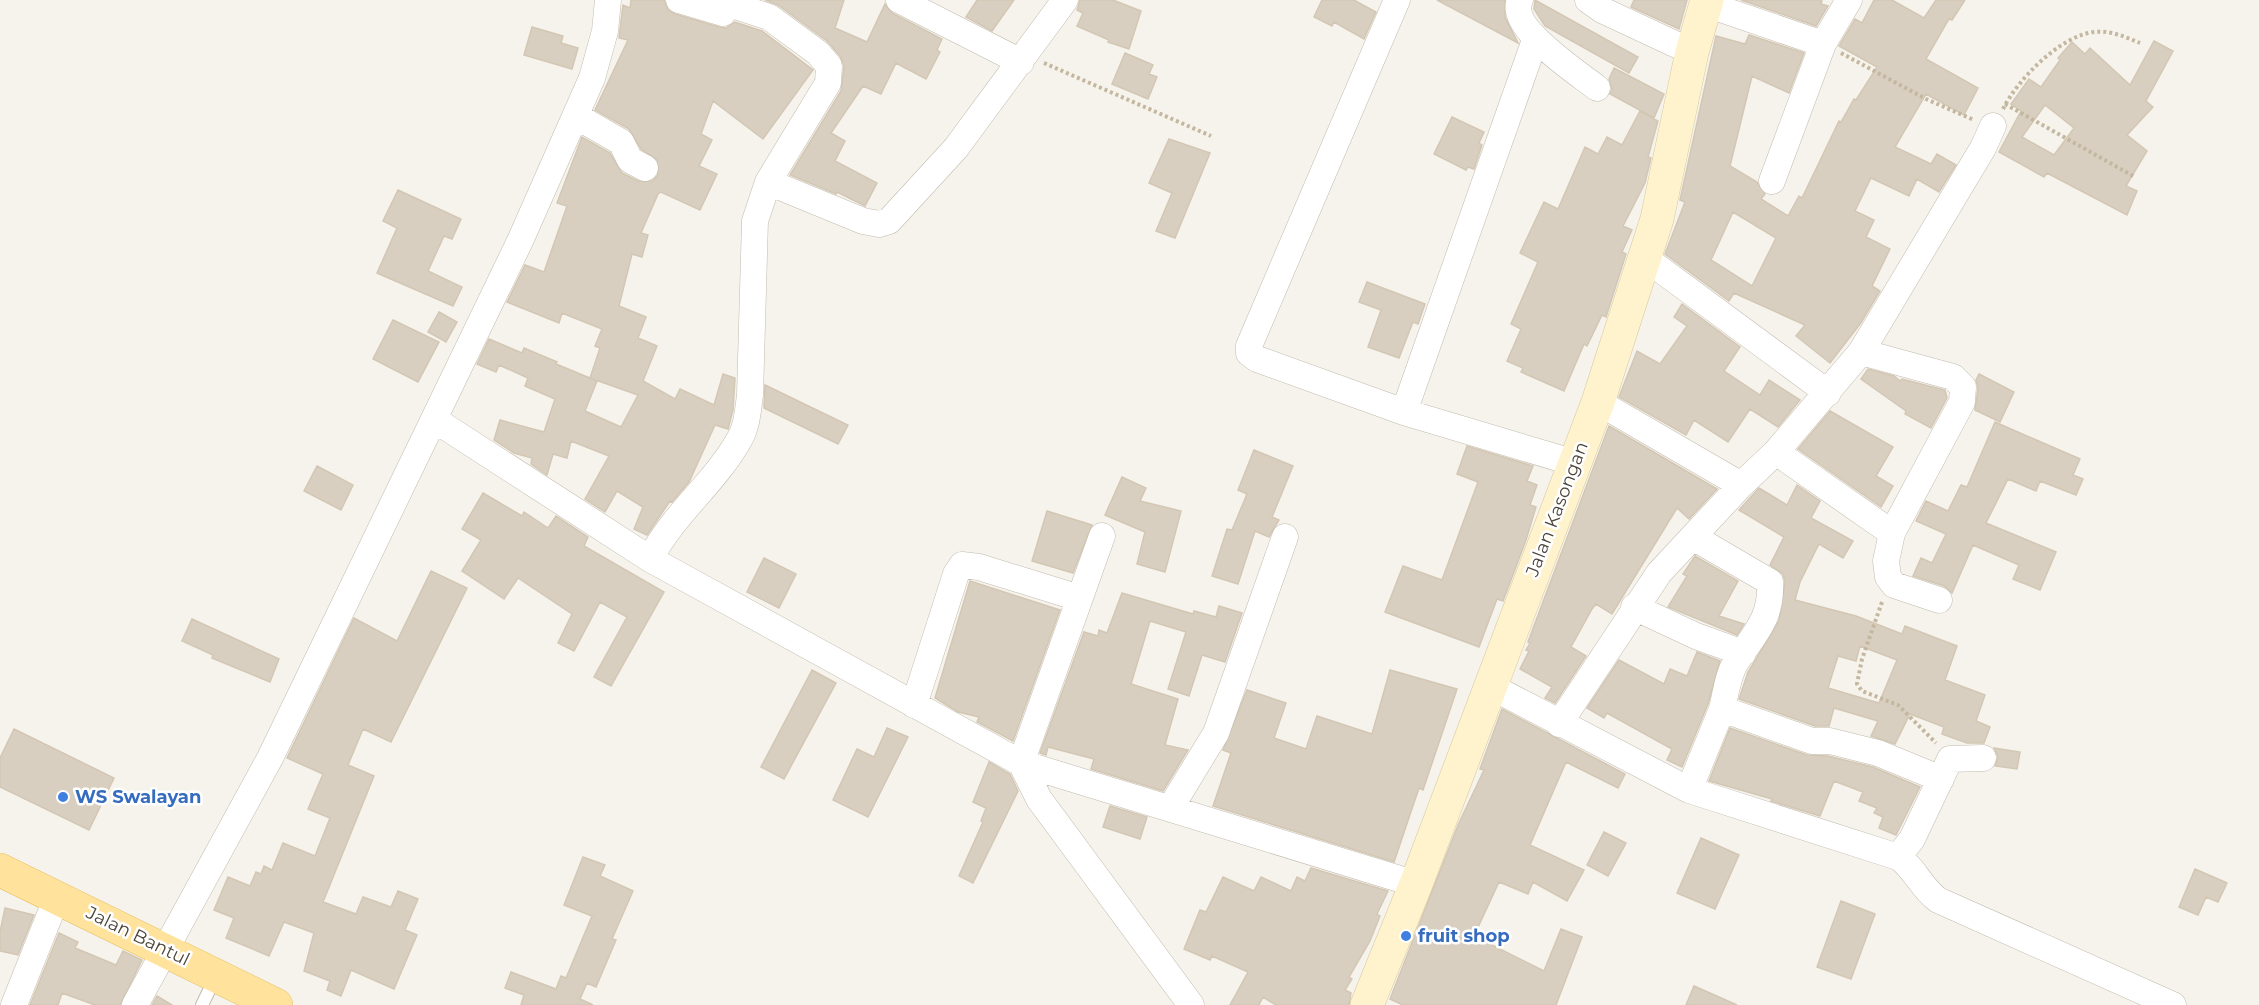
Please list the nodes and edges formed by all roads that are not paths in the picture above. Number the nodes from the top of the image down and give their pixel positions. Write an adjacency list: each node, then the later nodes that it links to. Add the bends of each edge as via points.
1 (608, 0): 17 (street, via 599,58)
2 (679, 0): 9 (street, via 723,13)
3 (899, 0): 14 (street)
4 (1065, 0): 14 (street)
5 (1397, 0): 25 (street, via 1248,351 1257,358)
6 (1520, 0): 11 (street, via 1519,14)
7 (1588, 0): 13 (street)
8 (1849, 0): 12 (street)
9 (729, 2): 20 (street, via 769,17 825,58 829,66 828,83)
10 (1707, 2): 12 (street); 13 (main road, Jalan Kasongan)
11 (1535, 40): 15 (street); 25 (street)
12 (1823, 44): 19 (street)
13 (1692, 52): 21 (main road, Jalan Kasongan)
14 (1024, 58): 20 (street, via 956,148 889,221 872,224)
15 (1597, 88)
16 (1999, 115): 22 (street)
17 (576, 116): 18 (street, via 621,142 630,160); 26 (street)
18 (645, 168)
19 (1772, 181)
20 (768, 182): 34 (street, via 753,245 747,420 740,439 667,529)
21 (1646, 258): 23 (street); 24 (main road, Jalan Kasongan)
22 (1861, 352): 23 (street); 30 (street, via 1953,377 1962,383 1964,391 1962,402)
23 (1828, 393): 27 (street)
24 (1598, 402): 28 (main road, Jalan Kasongan); 29 (street)
25 (1404, 412): 28 (street)
26 (435, 420): 34 (street); 52 (street, via 270,758)
27 (1776, 452): 29 (street); 30 (street)
28 (1575, 463): 39 (main road, Jalan Kasongan)
29 (1741, 485): 33 (street)
30 (1892, 533): 36 (street, via 1886,561 1890,581 1897,587)
31 (1102, 536): 35 (street)
32 (1285, 537): 47 (street, via 1216,733)
33 (1693, 537): 37 (street); 38 (street, via 1770,582 1767,613)
34 (651, 559): 40 (street)
35 (1079, 598): 40 (street, via 979,567 962,566 956,574); 44 (street)
36 (1939, 600)
37 (1634, 607): 38 (street); 42 (street)
38 (1743, 653): 41 (street, via 1737,660)
39 (1490, 686): 42 (street); 50 (main road, Jalan Kasongan)
40 (914, 705): 44 (street)
41 (1722, 709): 45 (street, via 1812,741 1830,741); 46 (street)
42 (1559, 724): 46 (street)
43 (1983, 758): 45 (street)
44 (1021, 763): 47 (street); 60 (street, via 1039,799)
45 (1945, 769): 48 (street, via 1912,839)
46 (1689, 790): 48 (street)
47 (1172, 807): 50 (street)
48 (1898, 857): 62 (street, via 1938,900)
49 (0, 870): 51 (main road, Jalan Bantul)
50 (1416, 884): 61 (main road, Jalan Kasongan)
51 (57, 897): 52 (main road, Jalan Bantul); 56 (street)
52 (165, 949): 53 (main road, Jalan Bantul); 57 (street)
53 (216, 975): 58 (lane); 59 (main road, Jalan Bantul)
54 (0, 1002): 55 (street)
55 (7, 1005)
56 (14, 1005)
57 (135, 1005)
58 (202, 1005)
59 (276, 1005)
60 (1191, 1005)
61 (1367, 1005)
62 (2173, 1005)

